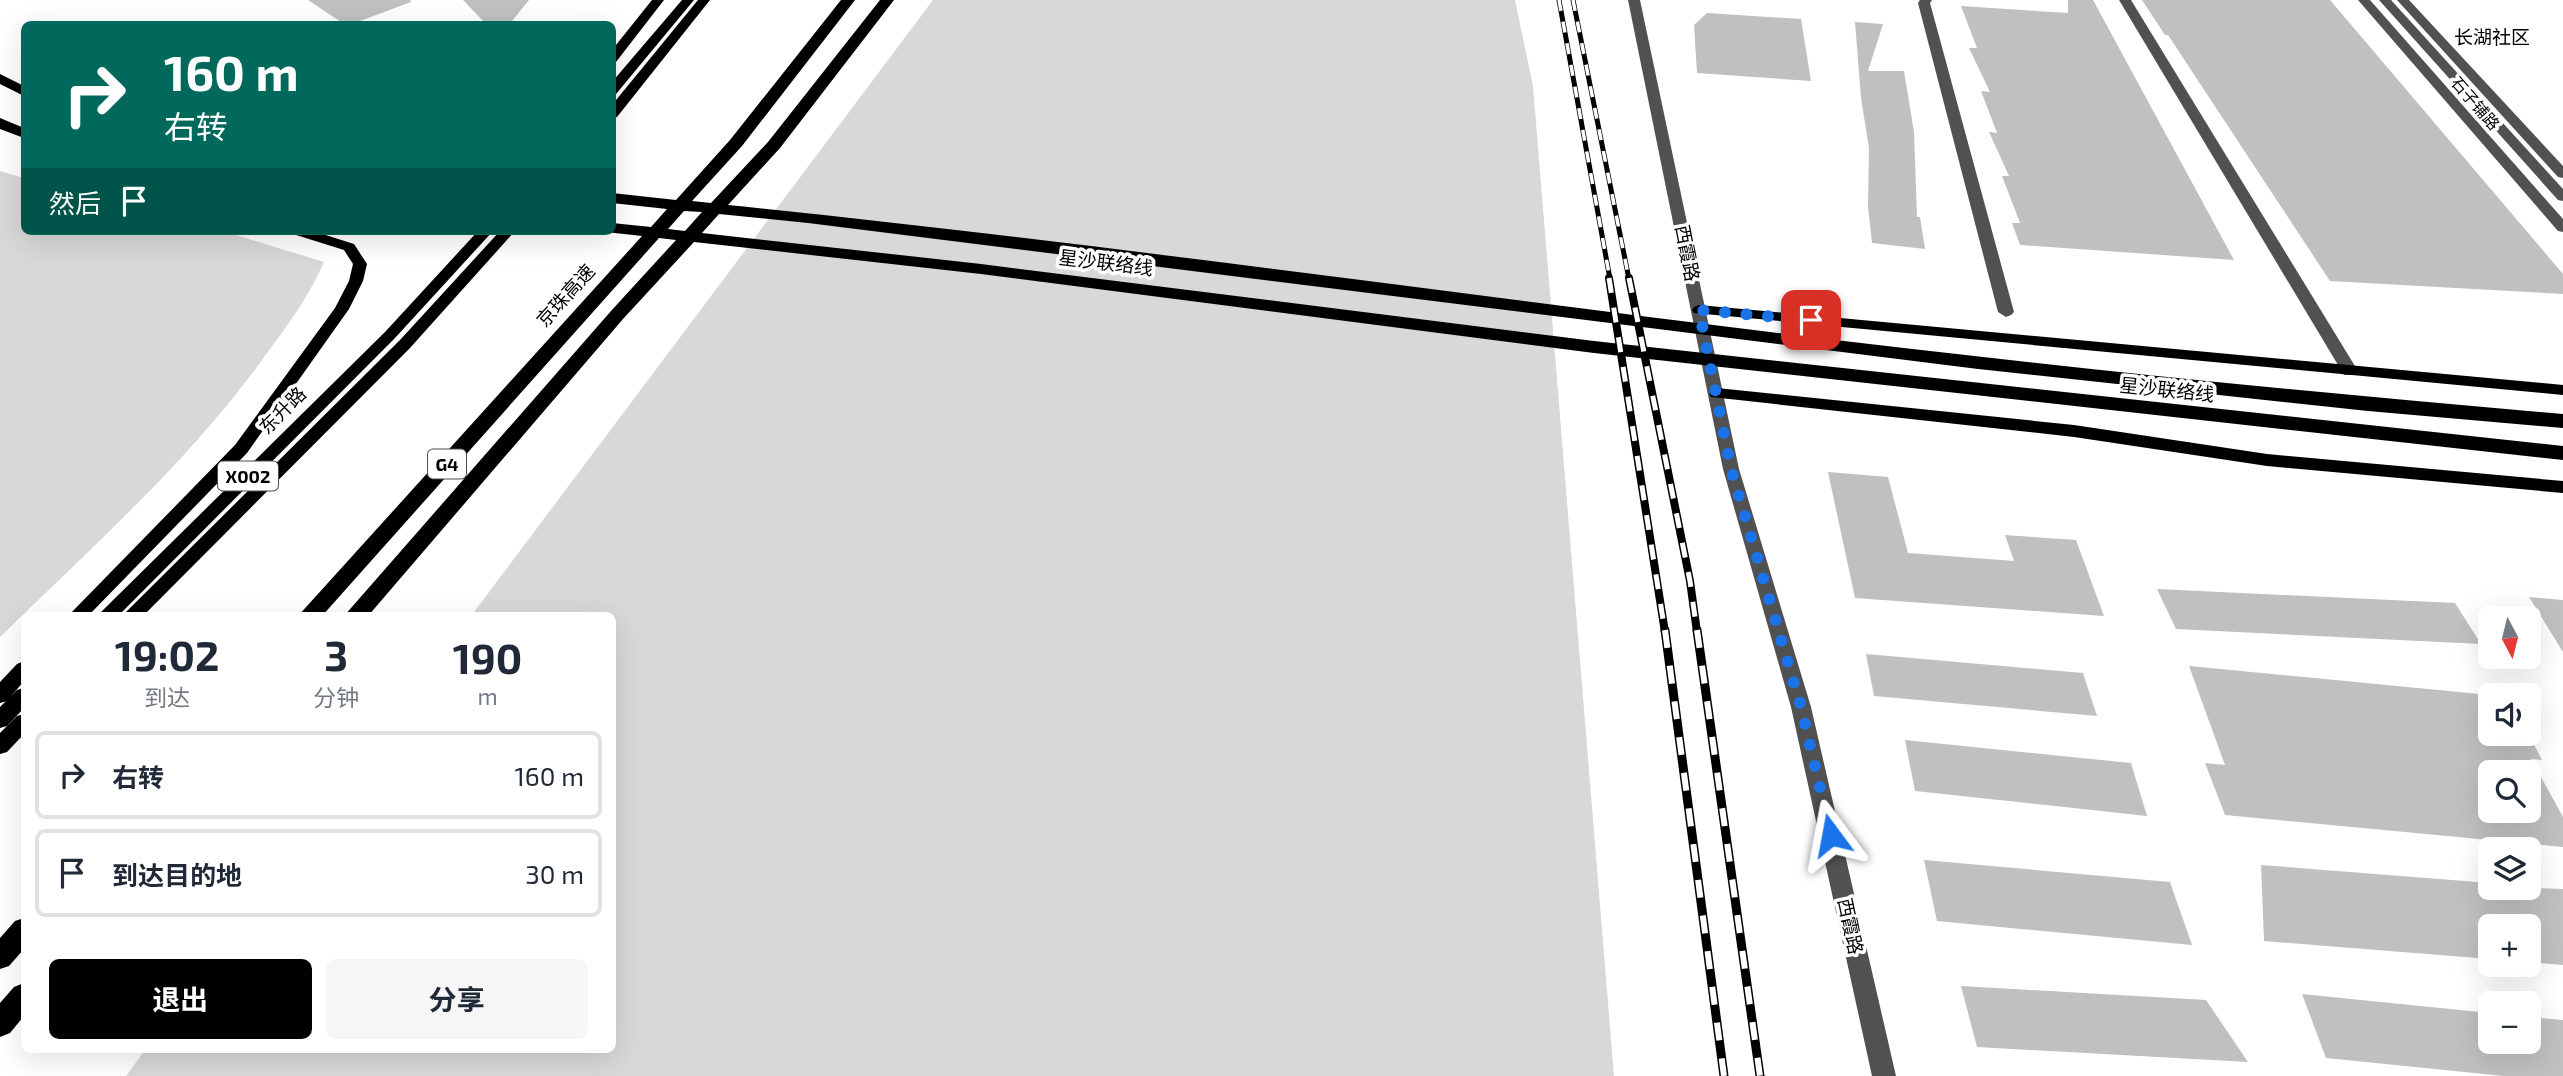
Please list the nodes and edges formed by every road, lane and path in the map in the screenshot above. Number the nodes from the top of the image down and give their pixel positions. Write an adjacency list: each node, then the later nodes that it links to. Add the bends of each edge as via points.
1 (658, 0): 12 (main road)
2 (688, 0): 14 (main road)
3 (704, 0): 16 (main road)
4 (848, 0): 39 (highway, 京珠高速 / G4, via 736,143)
5 (887, 0): 40 (highway, G4, via 774,145 617,315)
6 (1634, 0): 27 (street, 西霞路)
7 (1926, 0): 28 (street)
8 (2126, 0): 30 (street)
9 (2364, 0): 23 (street, 石子铺路)
10 (2385, 0): 20 (street, 石子铺路)
11 (2403, 0): 19 (street, 石子铺路)
12 (616, 54)
13 (0, 78): 15 (highway)
14 (616, 85)
15 (21, 90)
16 (616, 109)
17 (0, 123): 18 (highway)
18 (21, 132)
19 (2563, 174)
20 (2563, 197)
21 (616, 198): 33 (highway, via 1001,240 1776,340 2399,408)
22 (616, 228): 34 (highway, 星沙联络线, via 981,269 1594,347)
23 (2563, 228)
24 (311, 235): 36 (main road, via 349,247 360,264 342,309 241,449)
25 (483, 235): 29 (main road, 东升路)
26 (504, 235): 29 (main road, 东升路)
27 (1699, 310): 30 (main road); 32 (street, 西霞路)
28 (2006, 312)
29 (397, 340): 37 (main road, 东升路 / X002); 38 (main road, 东升路 / X002)
30 (2350, 371): 31 (main road)
31 (2563, 390)
32 (1717, 393): 35 (main road, via 2074,431 2267,460); 51 (street, 西霞路, via 1731,469 1801,707)
33 (2563, 421)
34 (2563, 453)
35 (2563, 487)
36 (81, 612)
37 (110, 612)
38 (135, 612)
39 (313, 612)
40 (358, 612)
41 (21, 672): 42 (main road)
42 (0, 695)
43 (21, 699): 44 (main road)
44 (0, 720)
45 (21, 725): 46 (main road)
46 (0, 746)
47 (21, 933): 48 (highway)
48 (0, 957)
49 (21, 1000): 50 (highway)
50 (0, 1024)
51 (1884, 1076)

